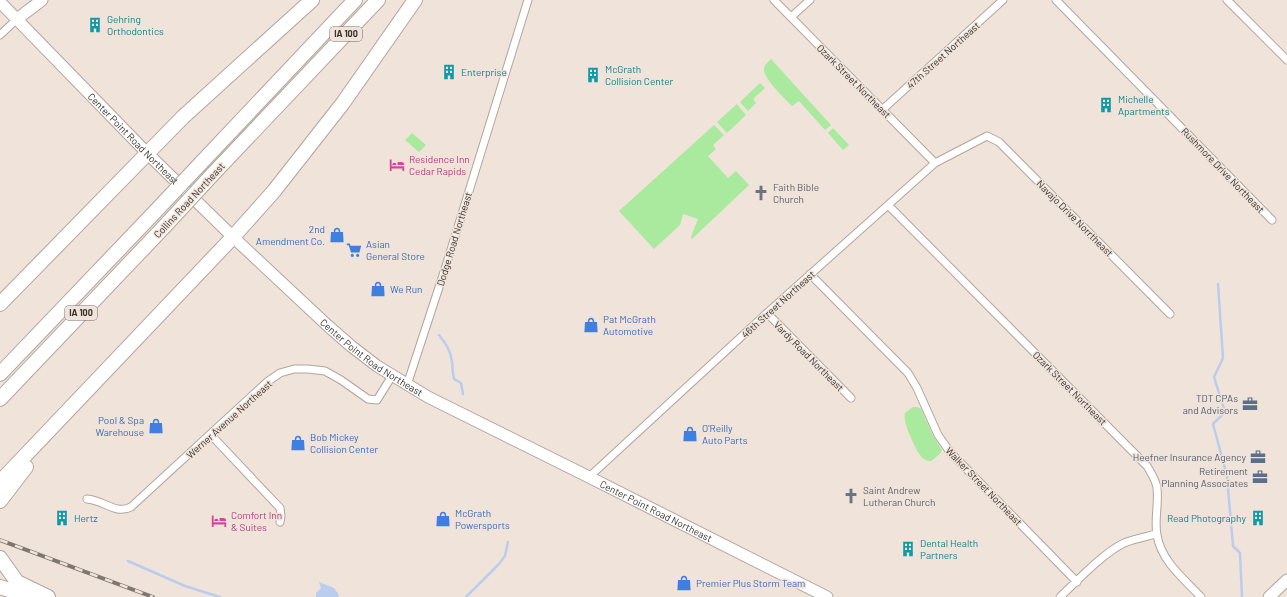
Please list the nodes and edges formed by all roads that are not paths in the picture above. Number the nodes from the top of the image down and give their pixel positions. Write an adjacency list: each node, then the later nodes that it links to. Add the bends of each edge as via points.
1 (42, 0): 14 (main road)
2 (312, 0): 19 (highway, via 183,117)
3 (355, 0): 28 (highway, Collins Road Northeast / IA 100, bridge)
4 (378, 0): 33 (highway, Collins Road Northeast / IA 100, bridge)
5 (415, 0): 23 (highway, via 343,103 274,191)
6 (528, 0): 30 (street, Dodge Road Northeast)
7 (774, 0): 13 (street, Ozark Street Northeast)
8 (810, 0): 13 (street)
9 (1003, 0): 17 (street, 47th Street Northeast)
10 (1056, 0): 22 (street, Rushmore Drive Northeast)
11 (1227, 0): 16 (street)
12 (0, 2): 14 (main road, Center Point Road Northeast)
13 (791, 17): 17 (street, Ozark Street Northeast)
14 (18, 19): 15 (street); 19 (main road, Center Point Road Northeast)
15 (0, 35)
16 (1287, 60)
17 (882, 110): 20 (street, Ozark Street Northeast)
18 (974, 142): 20 (street, 46th Street Northeast); 27 (street, Navajo Drive Norrtheast, via 987,136 999,142)
19 (148, 154): 23 (main road, Center Point Road Northeast); 25 (highway)
20 (935, 163): 21 (street, 46th Street Northeast)
21 (888, 205): 24 (street, 46th Street Northeast); 40 (street, Ozark Street Northeast, via 1148,466 1157,488)
22 (1272, 220)
23 (233, 237): 29 (main road, Center Point Road Northeast, via 351,346); 31 (highway)
24 (810, 274): 26 (street, 46th Street Northeast); 43 (street, Walker Street Northeast, via 908,373 938,435 950,452)
25 (0, 304)
26 (767, 313): 32 (street, Vardy Road Northeast); 35 (street, 46th Street Northeast)
27 (1170, 314)
28 (0, 374)
29 (392, 376): 30 (main road, Center Point Road Northeast); 34 (street, Werner Avenue Northeast, via 377,400 368,399 325,371 294,369 280,373)
30 (407, 385): 35 (main road, Center Point Road Northeast)
31 (91, 387): 36 (highway); 38 (highway)
32 (851, 398)
33 (0, 399)
34 (211, 435): 37 (street, Werner Avenue Northeast, via 131,507 120,510); 39 (street, via 280,508)
35 (589, 476): 47 (main road, Center Point Road Northeast)
36 (0, 482)
37 (87, 499)
38 (0, 502)
39 (280, 522)
40 (1156, 534): 43 (street, via 1136,538 1116,548); 49 (street, Ozark Street Northeast, via 1161,550 1172,567)
41 (2, 562): 46 (highway, via 17,582)
42 (1287, 580): 50 (main road)
43 (1077, 582): 48 (street)
44 (0, 587): 45 (highway)
45 (30, 597)
46 (48, 597)
47 (827, 597)
48 (1060, 597)
49 (1201, 597)
50 (1269, 597)

